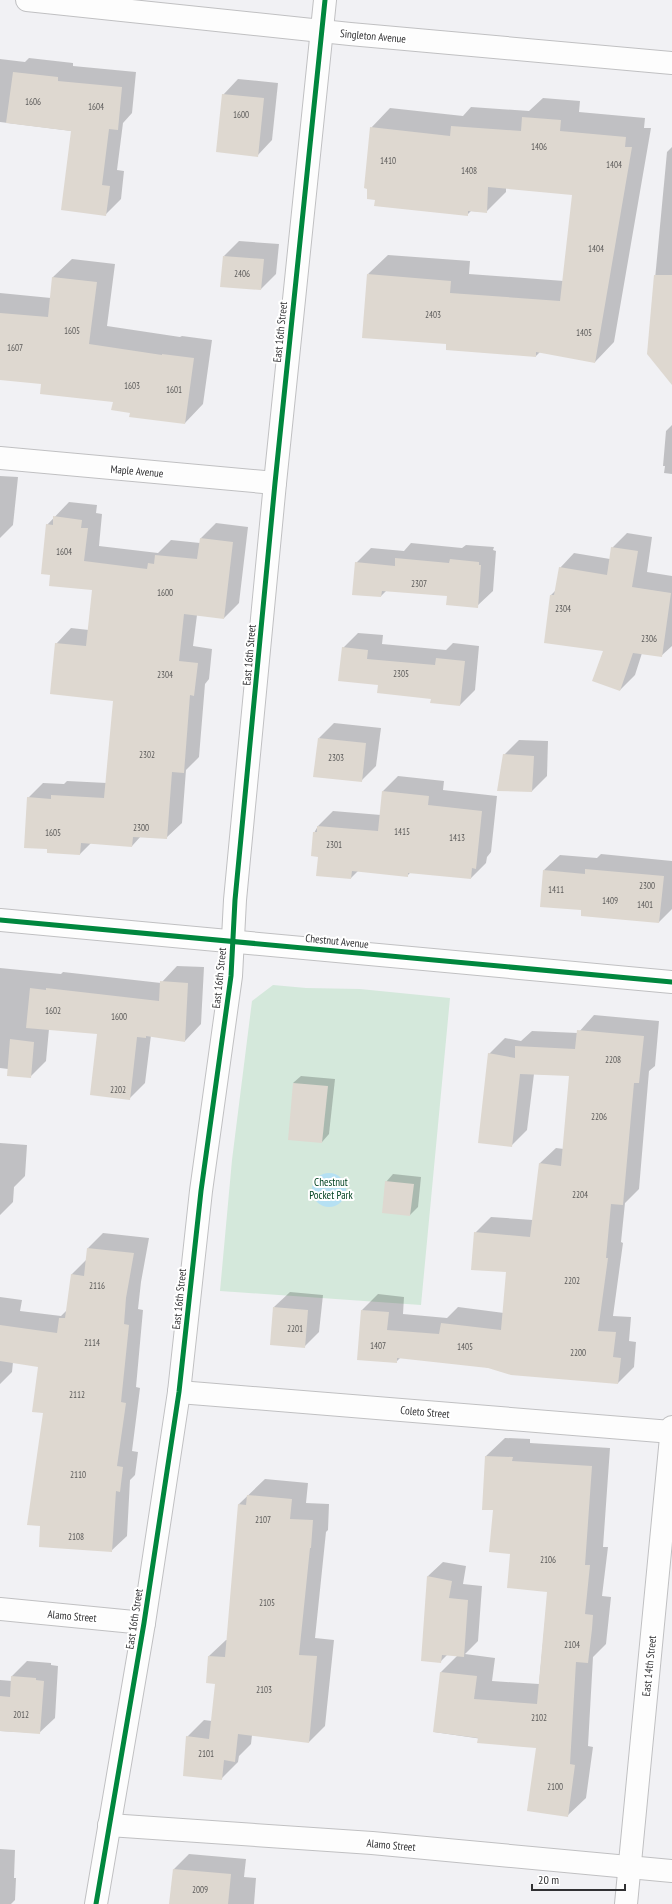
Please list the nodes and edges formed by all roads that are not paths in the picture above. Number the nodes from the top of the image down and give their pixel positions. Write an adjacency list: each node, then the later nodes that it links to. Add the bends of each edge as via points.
1 (27, 0): 3 (street, Singleton Avenue)
2 (325, 0): 3 (street, East 16th Street)
3 (322, 31): 4 (street, Singleton Avenue); 6 (street, East 16th Street)
4 (672, 63)
5 (0, 458): 6 (street, Maple Avenue)
6 (275, 484): 8 (street, East 16th Street)
7 (0, 920): 8 (street, Chestnut Avenue)
8 (233, 941): 9 (street, Chestnut Avenue); 10 (street, East 16th Street, via 231,976 201,1191)
9 (672, 982)
10 (179, 1392): 11 (street, Coleto Street); 13 (street, East 16th Street)
11 (672, 1430): 15 (street, East 14th Street)
12 (0, 1609): 13 (street, Alamo Street)
13 (144, 1623): 14 (street, East 16th Street)
14 (109, 1825): 15 (street, Alamo Street, via 372,1843); 17 (street, East 16th Street)
15 (630, 1867): 16 (street, Alamo Street); 18 (street, East 14th Street)
16 (672, 1871)
17 (96, 1904)
18 (626, 1904)

